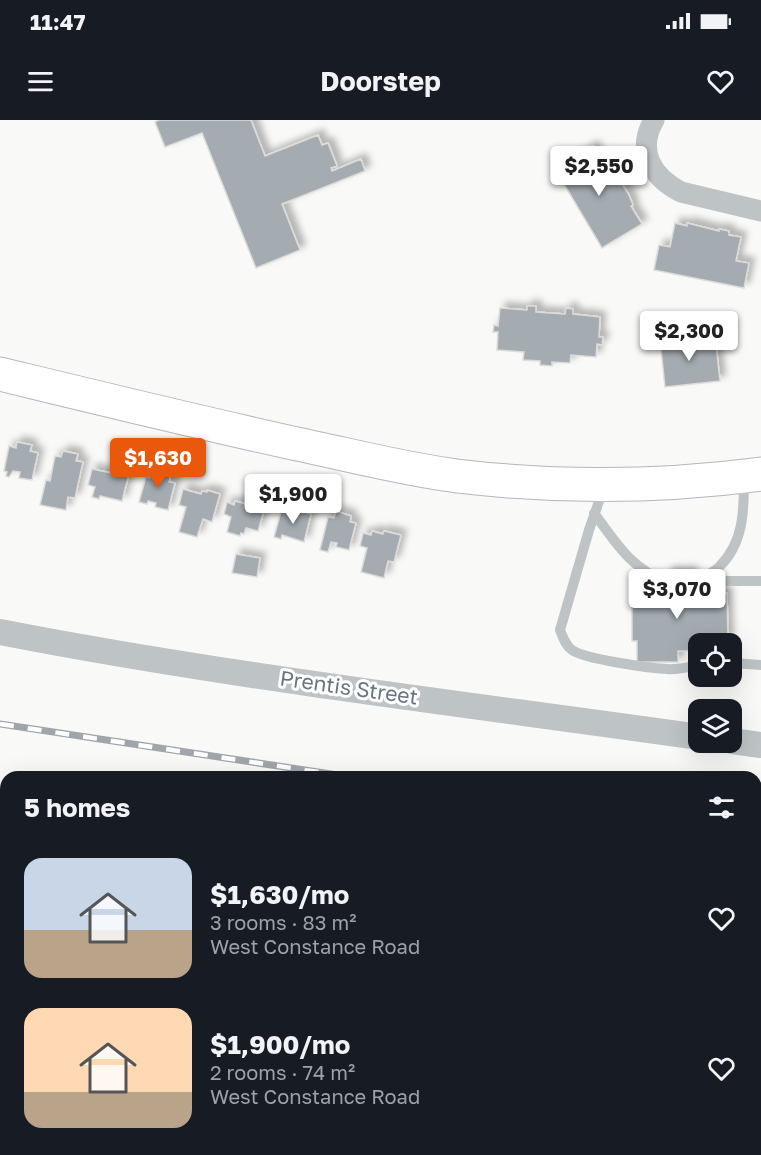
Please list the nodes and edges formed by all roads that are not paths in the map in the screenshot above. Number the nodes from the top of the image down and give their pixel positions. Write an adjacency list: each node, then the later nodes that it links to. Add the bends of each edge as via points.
1 (654, 120): 2 (street, via 645,145 656,172 669,186)
2 (761, 211)
3 (0, 374): 5 (main road, via 402,467 523,482)
4 (752, 475): 5 (main road, via 685,481); 7 (lane, via 730,554 718,568 693,581)
5 (600, 499): 6 (lane, via 632,560 653,577); 11 (lane, via 560,630 569,648 592,657 669,669)
6 (667, 581)
7 (761, 581)
8 (0, 632): 12 (street, Prentis Street, via 193,666)
9 (742, 664): 10 (lane)
10 (761, 665)
11 (688, 666)
12 (688, 735)
13 (742, 742): 14 (street)
14 (761, 745)

